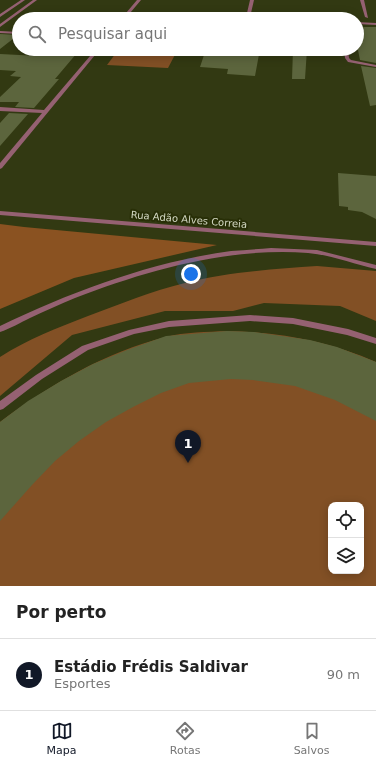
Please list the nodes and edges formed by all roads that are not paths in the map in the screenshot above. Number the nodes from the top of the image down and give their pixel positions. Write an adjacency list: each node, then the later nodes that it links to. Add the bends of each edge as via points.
1 (23, 0): 9 (street)
2 (35, 0): 6 (street)
3 (139, 0): 7 (street)
4 (252, 0): 8 (street)
5 (362, 0): 11 (street)
6 (19, 12)
7 (129, 12)
8 (249, 12)
9 (0, 16)
10 (12, 17): 14 (street)
11 (367, 17)
12 (364, 23): 13 (street)
13 (376, 24)
14 (0, 26)
15 (0, 32): 16 (street)
16 (12, 33)
17 (92, 56): 21 (street)
18 (347, 56): 19 (street, via 350,61)
19 (376, 66)
20 (0, 109): 21 (street)
21 (46, 112): 22 (street)
22 (0, 167)
23 (0, 213): 24 (street, Rua Adão Alves Correia)
24 (376, 244)
25 (376, 267): 26 (street, via 310,251 253,250 221,255 157,269 91,290)
26 (0, 329)
27 (376, 341): 28 (street, via 348,332 293,321 250,318 169,324 132,332 85,348)
28 (0, 406)

